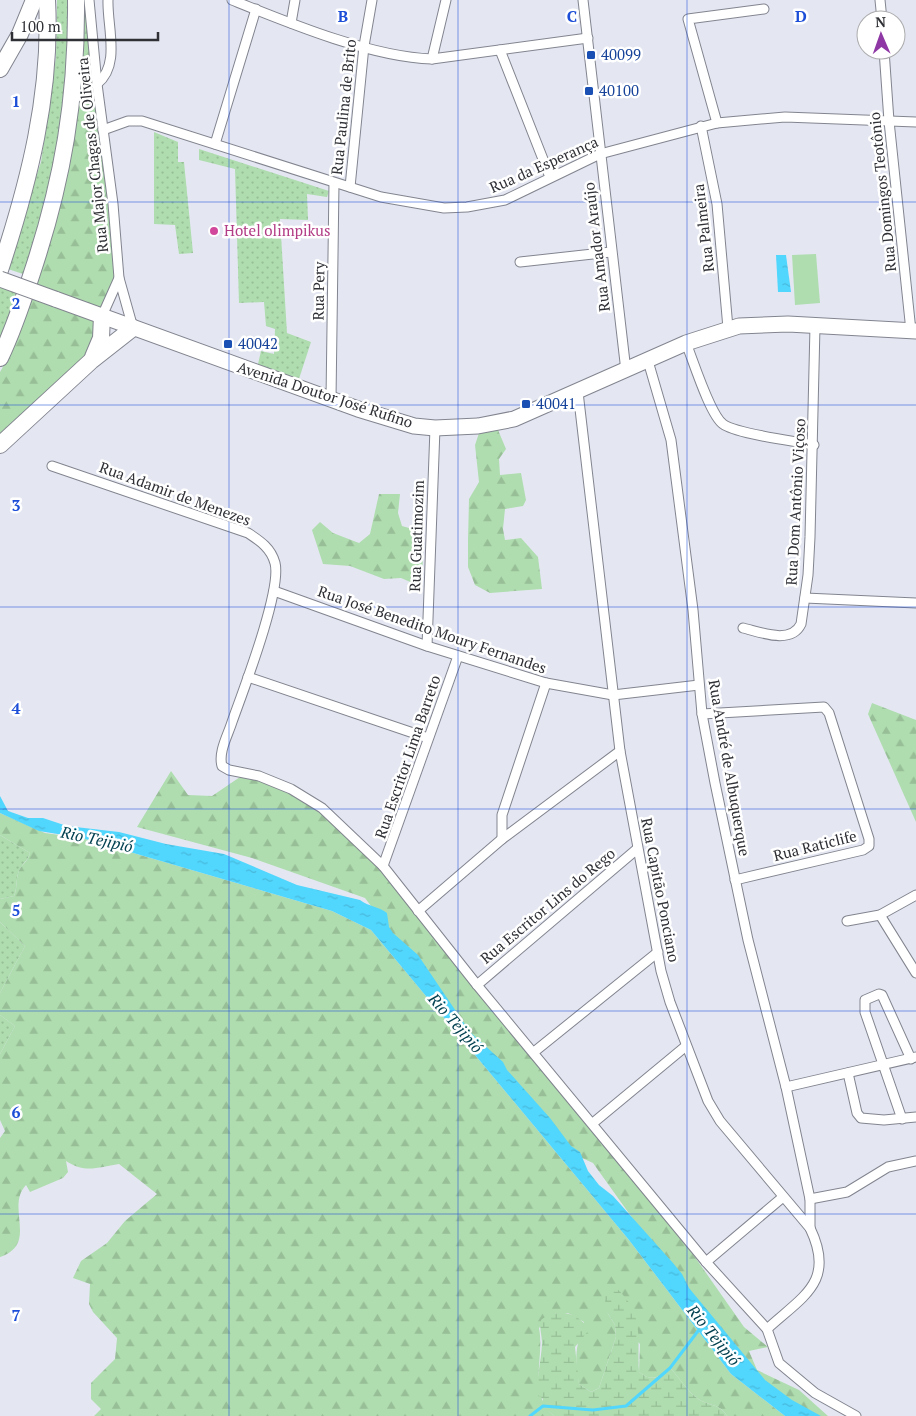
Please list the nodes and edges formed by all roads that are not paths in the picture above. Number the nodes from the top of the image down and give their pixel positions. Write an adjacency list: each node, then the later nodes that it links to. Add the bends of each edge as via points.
1 (34, 0): 19 (highway)
2 (47, 0): 33 (highway, via 42,111 23,199)
3 (76, 0): 42 (highway, via 74,79 56,198 24,297)
4 (90, 0): 20 (street, Rua Major Chagas de Oliveira)
5 (108, 0): 20 (street, via 111,59 107,74)
6 (232, 0): 11 (street)
7 (295, 0): 13 (street)
8 (372, 0): 15 (street, Rua Paulina de Brito)
9 (446, 0): 17 (street)
10 (583, 0): 14 (street, Rua Amador Araújo)
11 (256, 9): 13 (street); 26 (street)
12 (764, 9): 23 (street, via 688,19)
13 (291, 23): 15 (street)
14 (588, 38): 16 (street); 27 (street, Rua Amador Araújo)
15 (364, 46): 17 (street); 30 (street, Rua Paulina de Brito)
16 (500, 50): 17 (street); 28 (street)
17 (432, 59)
18 (885, 60): 21 (street, Rua Domingos Teotônio)
19 (0, 69)
20 (97, 84): 25 (street, Rua Major Chagas de Oliveira)
21 (889, 121): 22 (street, Rua da Esperança); 23 (street, Rua da Esperança, via 785,117); 40 (street, Rua Domingos Teotônio)
22 (916, 122)
23 (717, 123): 24 (street, Rua da Esperança)
24 (701, 126): 27 (street, Rua da Esperança); 39 (street, Rua Palmeira, via 718,204)
25 (103, 130): 26 (street, Rua da Esperança, via 138,120); 34 (street, Rua Major Chagas de Oliveira, via 114,204)
26 (214, 144): 29 (street, Rua da Esperança)
27 (600, 154): 28 (street, Rua da Esperança); 31 (street, Rua Amador Araújo)
28 (550, 177): 30 (street, Rua da Esperança, via 505,200 467,207 420,205)
29 (334, 183): 30 (street, Rua da Esperança); 47 (street, Rua Pery)
30 (350, 187)
31 (611, 252): 32 (street); 45 (street, Rua Amador Araújo)
32 (520, 262)
33 (0, 270)
34 (119, 278): 36 (street, Rua Major Chagas de Oliveira); 38 (street, Rua Major Chagas de Oliveira)
35 (0, 279): 36 (main road, Avenida Doutor José Rufino, bridge)
36 (102, 316): 38 (main road, Avenida Doutor José Rufino); 43 (highway, via 101,341)
37 (815, 326): 39 (main road, Avenida Doutor José Rufino, via 761,324); 40 (main road, Avenida Doutor José Rufino); 50 (street, Rua Dom Antônio Viçoso)
38 (133, 328): 43 (highway); 47 (main road, Avenida Doutor José Rufino)
39 (728, 328): 41 (main road, Avenida Doutor José Rufino)
40 (914, 331)
41 (686, 343): 44 (main road, Avenida Doutor José Rufino); 50 (street, via 704,390 723,425)
42 (0, 358)
43 (90, 361): 49 (highway)
44 (648, 361): 45 (main road, Avenida Doutor José Rufino); 60 (street, Rua André de Albuquerque, via 671,440 693,610)
45 (626, 370): 46 (main road, Avenida Doutor José Rufino)
46 (578, 392): 48 (main road, Avenida Doutor José Rufino, via 514,419 478,426); 61 (street, Rua Capitão Ponciano)
47 (331, 400): 48 (main road, Avenida Doutor José Rufino, via 414,426)
48 (435, 428): 56 (street, Rua Guatimozim)
49 (0, 445)
50 (814, 445): 53 (street, Rua Dom Antônio Viçoso)
51 (52, 466): 52 (street, Rua Adamir de Menezes, via 248,533 264,544 271,554 276,569)
52 (274, 591): 56 (street, Rua José Benedito Moury Fernandes); 58 (street, Rua Adamir de Menezes)
53 (806, 598): 54 (street, Rua Dom Antônio Viçoso); 55 (street, via 801,624 794,633 782,636)
54 (916, 603)
55 (743, 628)
56 (427, 646): 57 (street, Rua José Benedito Moury Fernandes)
57 (458, 656): 59 (street, Rua José Benedito Moury Fernandes); 63 (street, Rua Escritor Lima Barreto)
58 (248, 677): 63 (street); 67 (street, Rua Adamir de Menezes, via 224,746 222,766 291,789 322,808)
59 (546, 683): 61 (street, Rua José Benedito Moury Fernandes, via 593,694); 65 (street, via 502,815)
60 (699, 685): 61 (street, Rua José Benedito Moury Fernandes); 62 (street, Rua André de Albuquerque)
61 (613, 695): 64 (street, Rua Capitão Ponciano)
62 (702, 714): 68 (street, Rua André de Albuquerque); 68 (street, Rua Raticlife, via 824,707 829,713 870,842 862,850)
63 (428, 738): 67 (street, Rua Escritor Lima Barreto)
64 (620, 751): 65 (street); 66 (street, Rua Capitão Ponciano)
65 (502, 839): 70 (street)
66 (637, 849): 73 (street, Rua Capitão Ponciano); 75 (street, Rua Escritor Lins do Rego)
67 (383, 866): 70 (street)
68 (735, 880): 81 (street, Rua André de Albuquerque)
69 (916, 894): 71 (street)
70 (418, 911): 75 (street)
71 (880, 915): 72 (street); 74 (street)
72 (847, 921)
73 (658, 952): 76 (street, Rua Capitão Ponciano, via 670,1002); 77 (street)
74 (916, 973)
75 (477, 985): 77 (street)
76 (686, 1046): 84 (street); 86 (street, Rua Capitão Ponciano, via 708,1101 720,1121)
77 (534, 1052): 84 (street)
78 (914, 1058): 79 (street); 79 (street, via 879,994 865,1000 864,1005)
79 (884, 1066): 80 (street); 83 (street)
80 (848, 1073): 81 (street); 83 (street, via 859,1116 868,1120)
81 (786, 1088): 87 (street, Rua André de Albuquerque)
82 (916, 1117): 83 (street)
83 (902, 1119)
84 (593, 1123): 89 (street)
85 (916, 1161): 87 (street, via 888,1168 847,1192)
86 (784, 1197): 88 (street, Rua Capitão Ponciano); 89 (street)
87 (810, 1198): 88 (street, Rua André de Albuquerque)
88 (810, 1228): 90 (street, Rua Capitão Ponciano, via 818,1248 817,1280)
89 (706, 1262): 90 (street)
90 (767, 1329): 91 (street, via 779,1363 815,1393)
91 (856, 1416)

